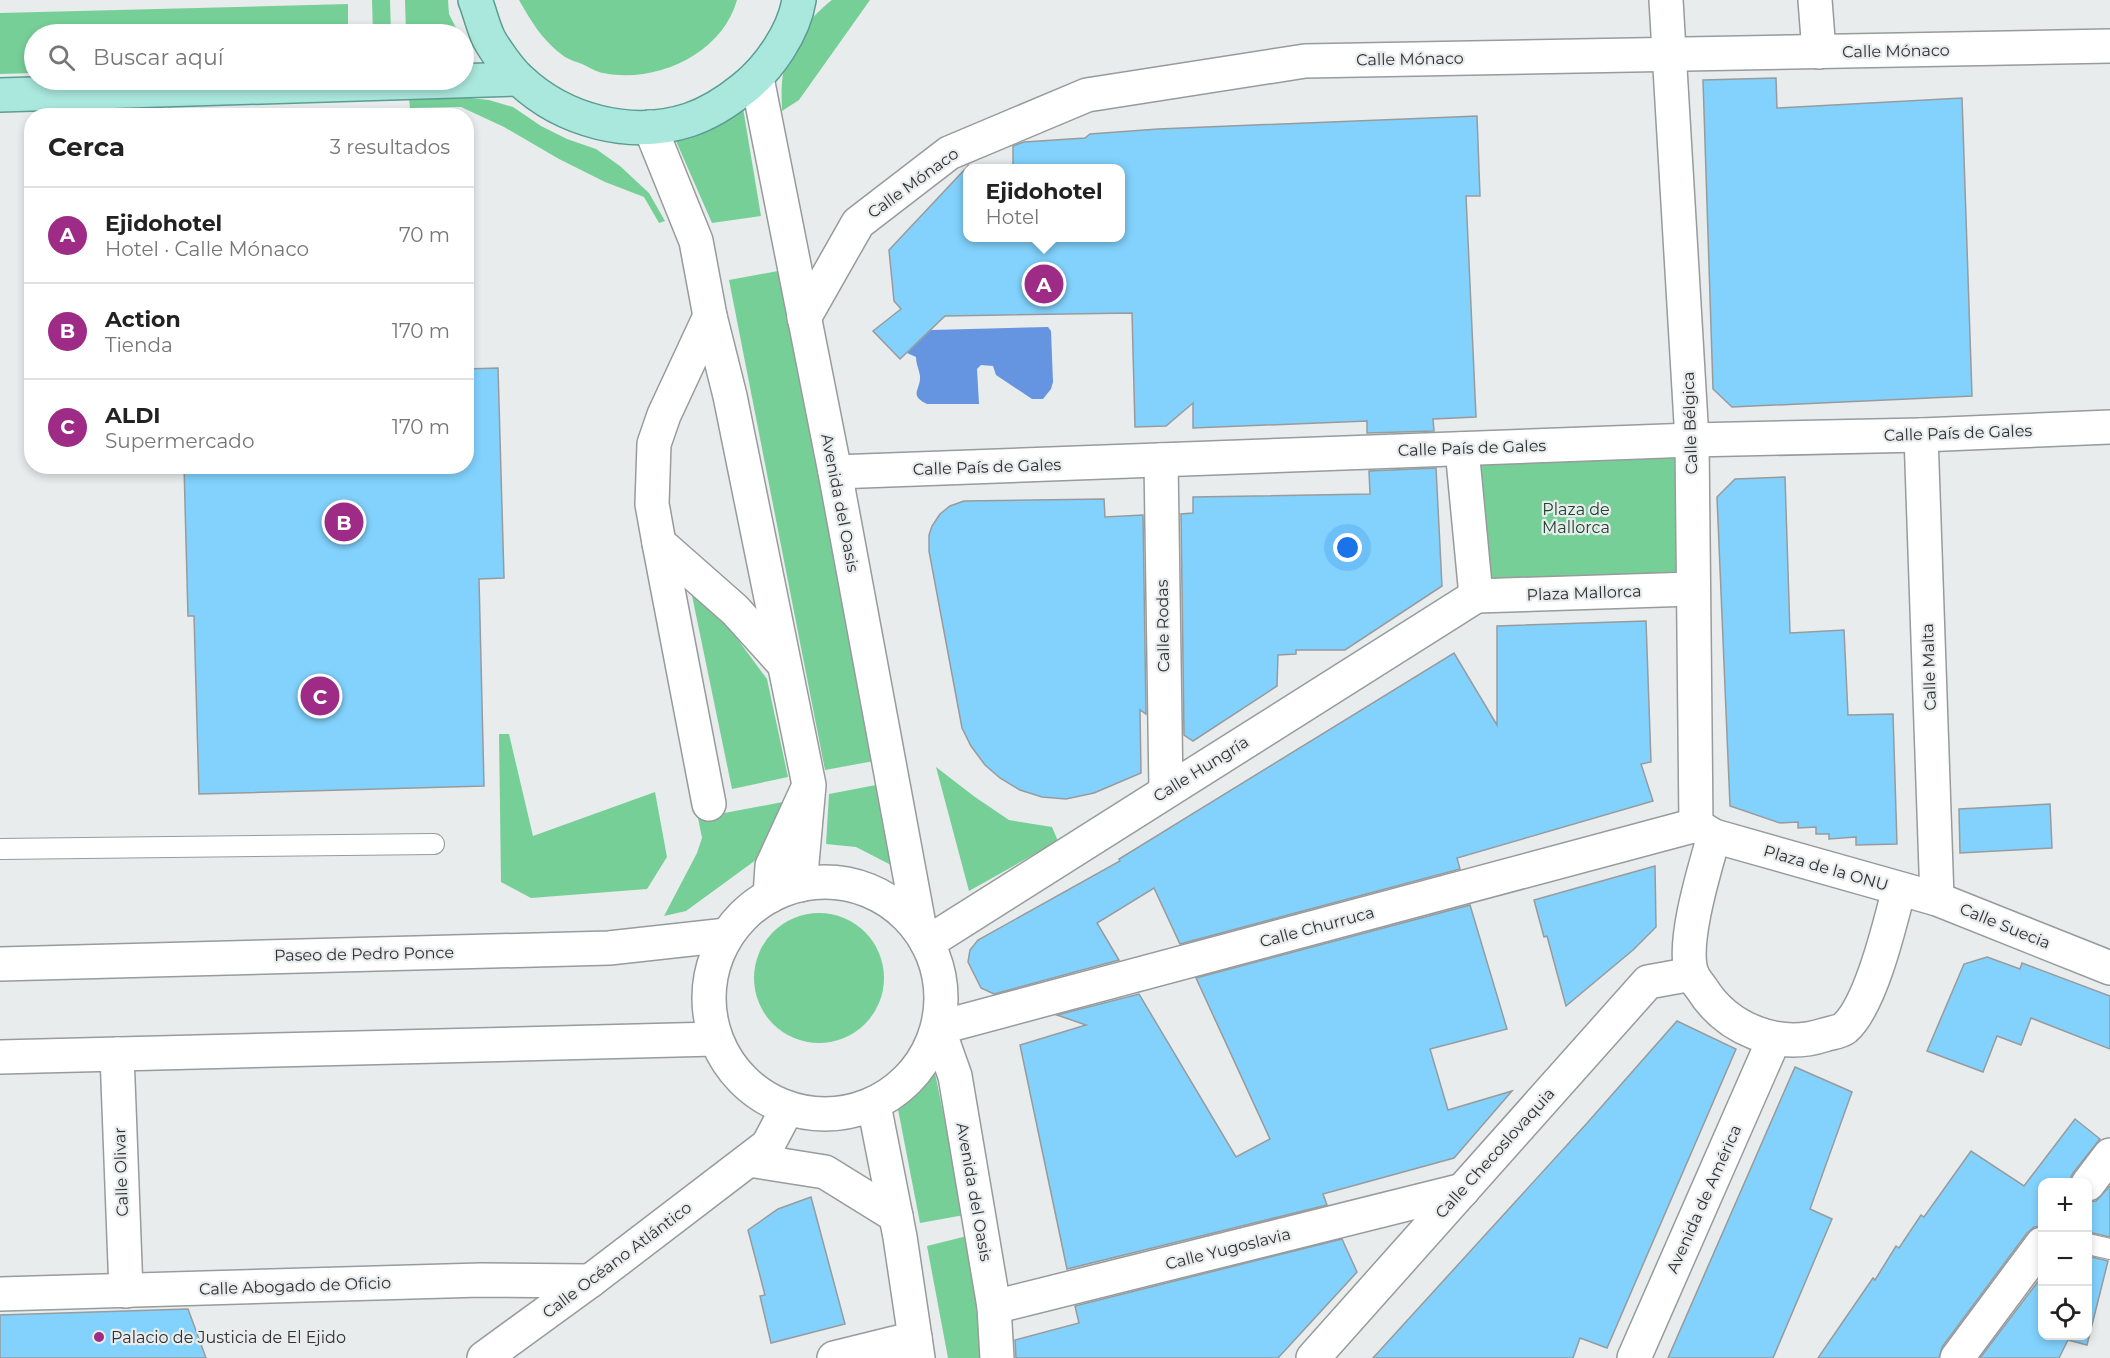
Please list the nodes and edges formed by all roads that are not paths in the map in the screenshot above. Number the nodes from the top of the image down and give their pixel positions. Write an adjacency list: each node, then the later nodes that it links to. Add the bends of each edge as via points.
1 (475, 0): 9 (main road, via 489,39)
2 (799, 0): 8 (main road, via 782,44)
3 (1666, 0): 7 (street, Calle Bélgica)
4 (1815, 0): 6 (street)
5 (2110, 46): 6 (street, Calle Mónaco)
6 (1819, 52): 7 (street, Calle Mónaco)
7 (1669, 55): 15 (street, Calle Mónaco, via 1305,61 1087,96 949,153 858,223); 18 (street, Calle Bélgica)
8 (757, 78): 13 (main road, via 725,103 689,120); 15 (street, Avenida del Oasis)
9 (518, 79): 10 (main road); 13 (main road, via 557,107 593,121)
10 (474, 80)
11 (138, 90): 12 (main road)
12 (0, 94)
13 (650, 127): 14 (street, via 696,241)
14 (710, 316): 22 (street, via 654,444 652,504); 25 (street, via 730,396)
15 (804, 318): 21 (street, Avenida del Oasis)
16 (2110, 428): 17 (street, Calle País de Gales)
17 (1921, 435): 18 (street, Calle País de Gales); 35 (street, Calle Malta)
18 (1692, 440): 19 (street, Calle País de Gales); 23 (street, Calle Bélgica)
19 (1462, 449): 20 (street, Calle País de Gales); 24 (street)
20 (1161, 460): 21 (street, Calle País de Gales); 27 (street, Calle Rodas)
21 (835, 472): 37 (street, Avenida del Oasis)
22 (659, 543): 25 (street, via 735,610); 28 (street)
23 (1692, 589): 24 (street, Plaza Mallorca); 29 (street, Calle Bélgica)
24 (1476, 596): 27 (street, Calle Hungría)
25 (783, 663): 26 (street)
26 (809, 785): 32 (street); 34 (street, via 772,866)
27 (1166, 791): 37 (street, Calle Hungría)
28 (709, 804)
29 (1705, 831): 33 (street, Plaza de la ONU); 40 (street, Plaza de la ONU, via 1701,880 1689,942); 41 (street, Calle Churruca)
30 (434, 844): 31 (lane)
31 (0, 849)
32 (800, 885): 34 (street); 37 (street, via 830,879 866,889 896,906)
33 (1899, 889): 35 (street, Calle Suecia); 43 (street, Plaza de la ONU, via 1866,998 1844,1029 1810,1040)
34 (770, 896): 36 (street, via 752,908)
35 (1937, 899): 39 (street, Calle Suecia)
36 (727, 935): 38 (street, Paseo de Pedro Ponce, via 609,948); 42 (street, via 712,968 708,1003)
37 (923, 936): 41 (street, via 936,961 942,995)
38 (0, 964)
39 (2110, 968)
40 (1692, 974): 43 (street, Plaza de la ONU, via 1711,1005 1740,1027); 51 (street, Calle Checoslovaquia, via 1648,982)
41 (938, 1028): 46 (street, via 918,1069 903,1086); 59 (street, Avenida del Oasis, via 955,1076)
42 (715, 1039): 44 (street); 47 (street, via 732,1069 756,1093)
43 (1774, 1040): 65 (street, Avenida de América)
44 (117, 1054): 45 (street); 57 (street, Calle Olivar)
45 (0, 1057)
46 (874, 1105): 47 (street, via 845,1114 816,1115); 52 (street)
47 (787, 1109): 49 (street, Calle Océano Atlántico, via 768,1145)
48 (2110, 1155): 50 (street)
49 (749, 1160): 52 (street, via 825,1172); 56 (street, Calle Océano Atlántico)
50 (2092, 1180)
51 (1463, 1190): 59 (street, Calle Yugoslavia); 64 (street, Calle Checoslovaquia)
52 (896, 1216): 60 (street)
53 (2092, 1245): 54 (lane)
54 (2110, 1249)
55 (2038, 1251): 66 (street)
56 (590, 1281): 57 (street, Calle Abogado de Oficio, via 481,1280); 61 (street, Calle Océano Atlántico)
57 (126, 1291): 58 (street, Calle Abogado de Oficio)
58 (0, 1294)
59 (994, 1308): 63 (street, Avenida del Oasis)
60 (916, 1348): 62 (street)
61 (484, 1358)
62 (834, 1358)
63 (997, 1358)
64 (1313, 1358)
65 (1634, 1358)
66 (1957, 1358)

